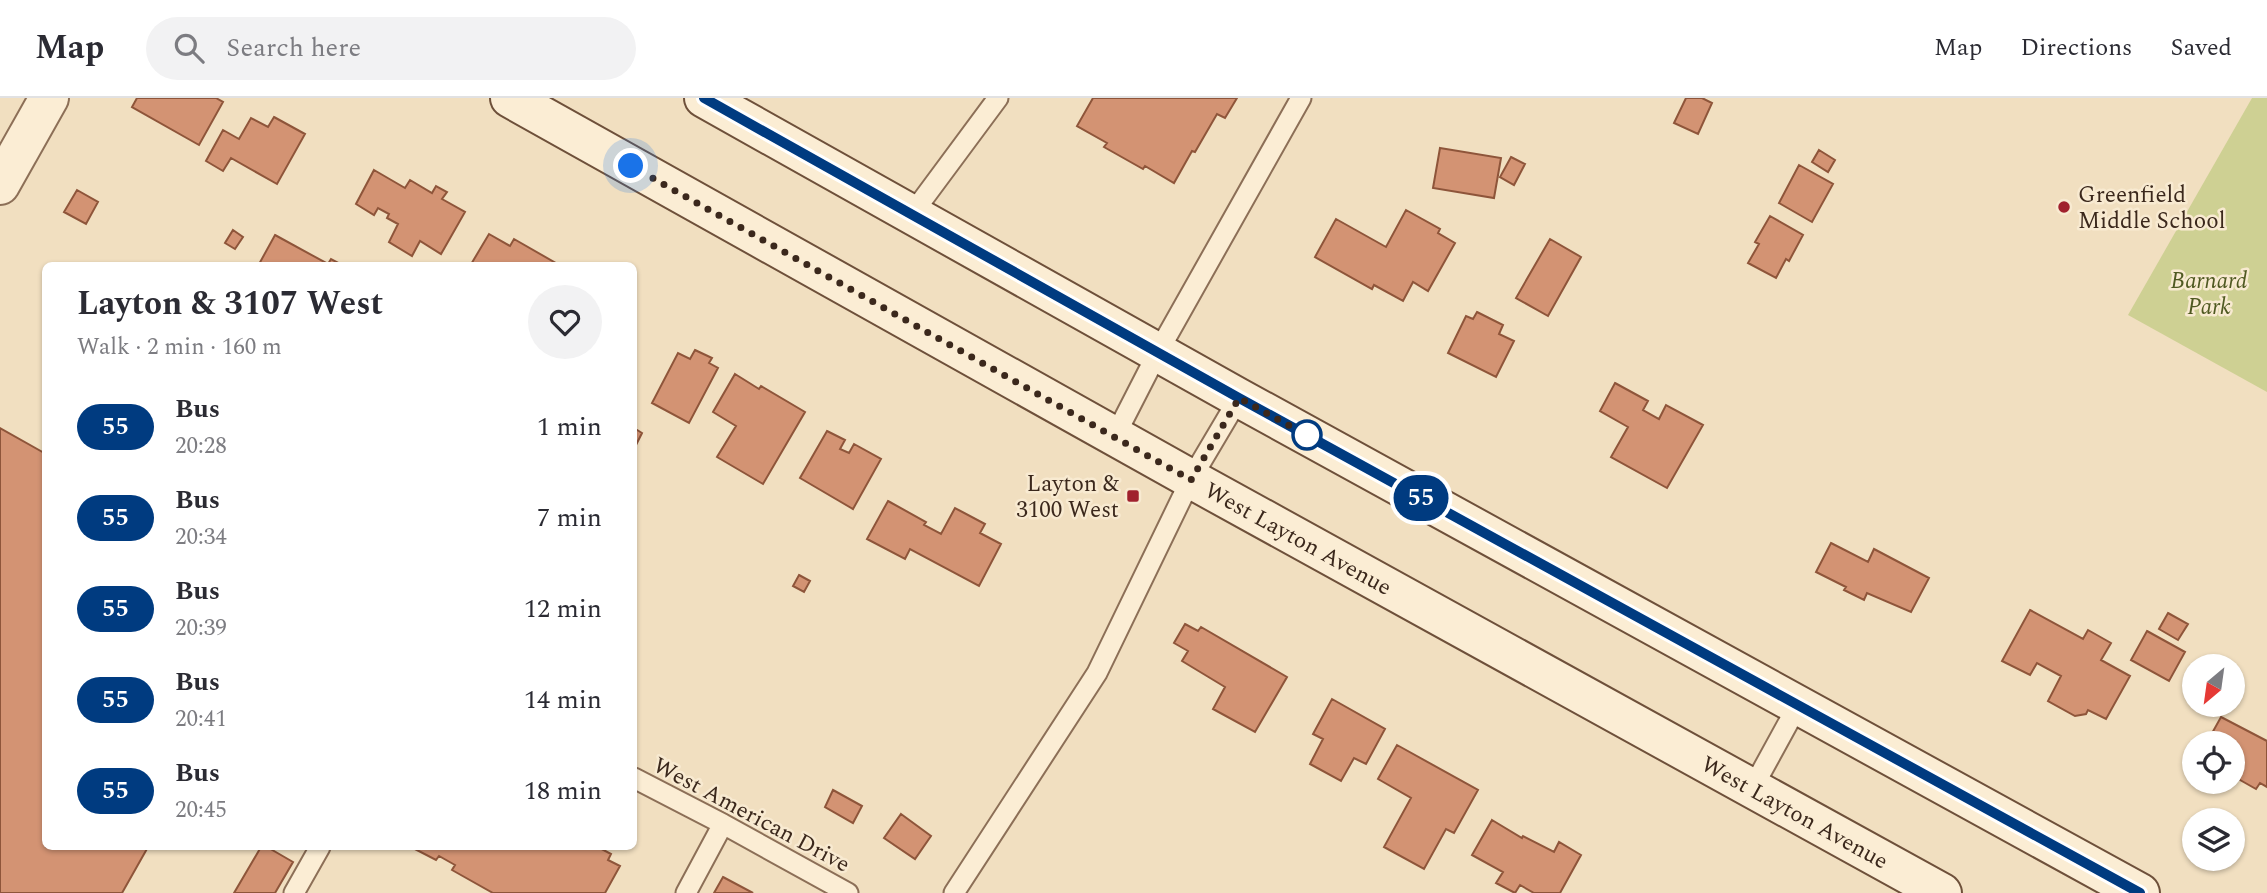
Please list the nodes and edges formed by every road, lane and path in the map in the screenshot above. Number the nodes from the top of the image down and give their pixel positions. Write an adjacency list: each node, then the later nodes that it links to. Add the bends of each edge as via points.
1 (49, 98): 6 (main road)
2 (510, 98): 10 (main road, West Layton Avenue)
3 (704, 98): 7 (main road)
4 (998, 98): 7 (lane)
5 (1301, 98): 8 (lane)
6 (0, 185)
7 (912, 214): 8 (main road)
8 (1158, 352): 9 (main road); 10 (lane)
9 (1239, 398): 11 (lane); 12 (main road)
10 (1115, 436): 11 (main road, West Layton Avenue)
11 (1191, 480): 14 (main road, West Layton Avenue); 21 (lane, via 1097,673)
12 (1798, 705): 14 (lane); 23 (main road)
13 (637, 780): 15 (lane, West American Drive)
14 (1752, 789): 22 (main road, West Layton Avenue)
15 (723, 824): 17 (lane, West American Drive); 19 (lane)
16 (318, 850): 18 (lane)
17 (822, 887): 20 (lane, West American Drive)
18 (294, 893)
19 (686, 893)
20 (848, 893)
21 (954, 893)
22 (1941, 893)
23 (2140, 893)

